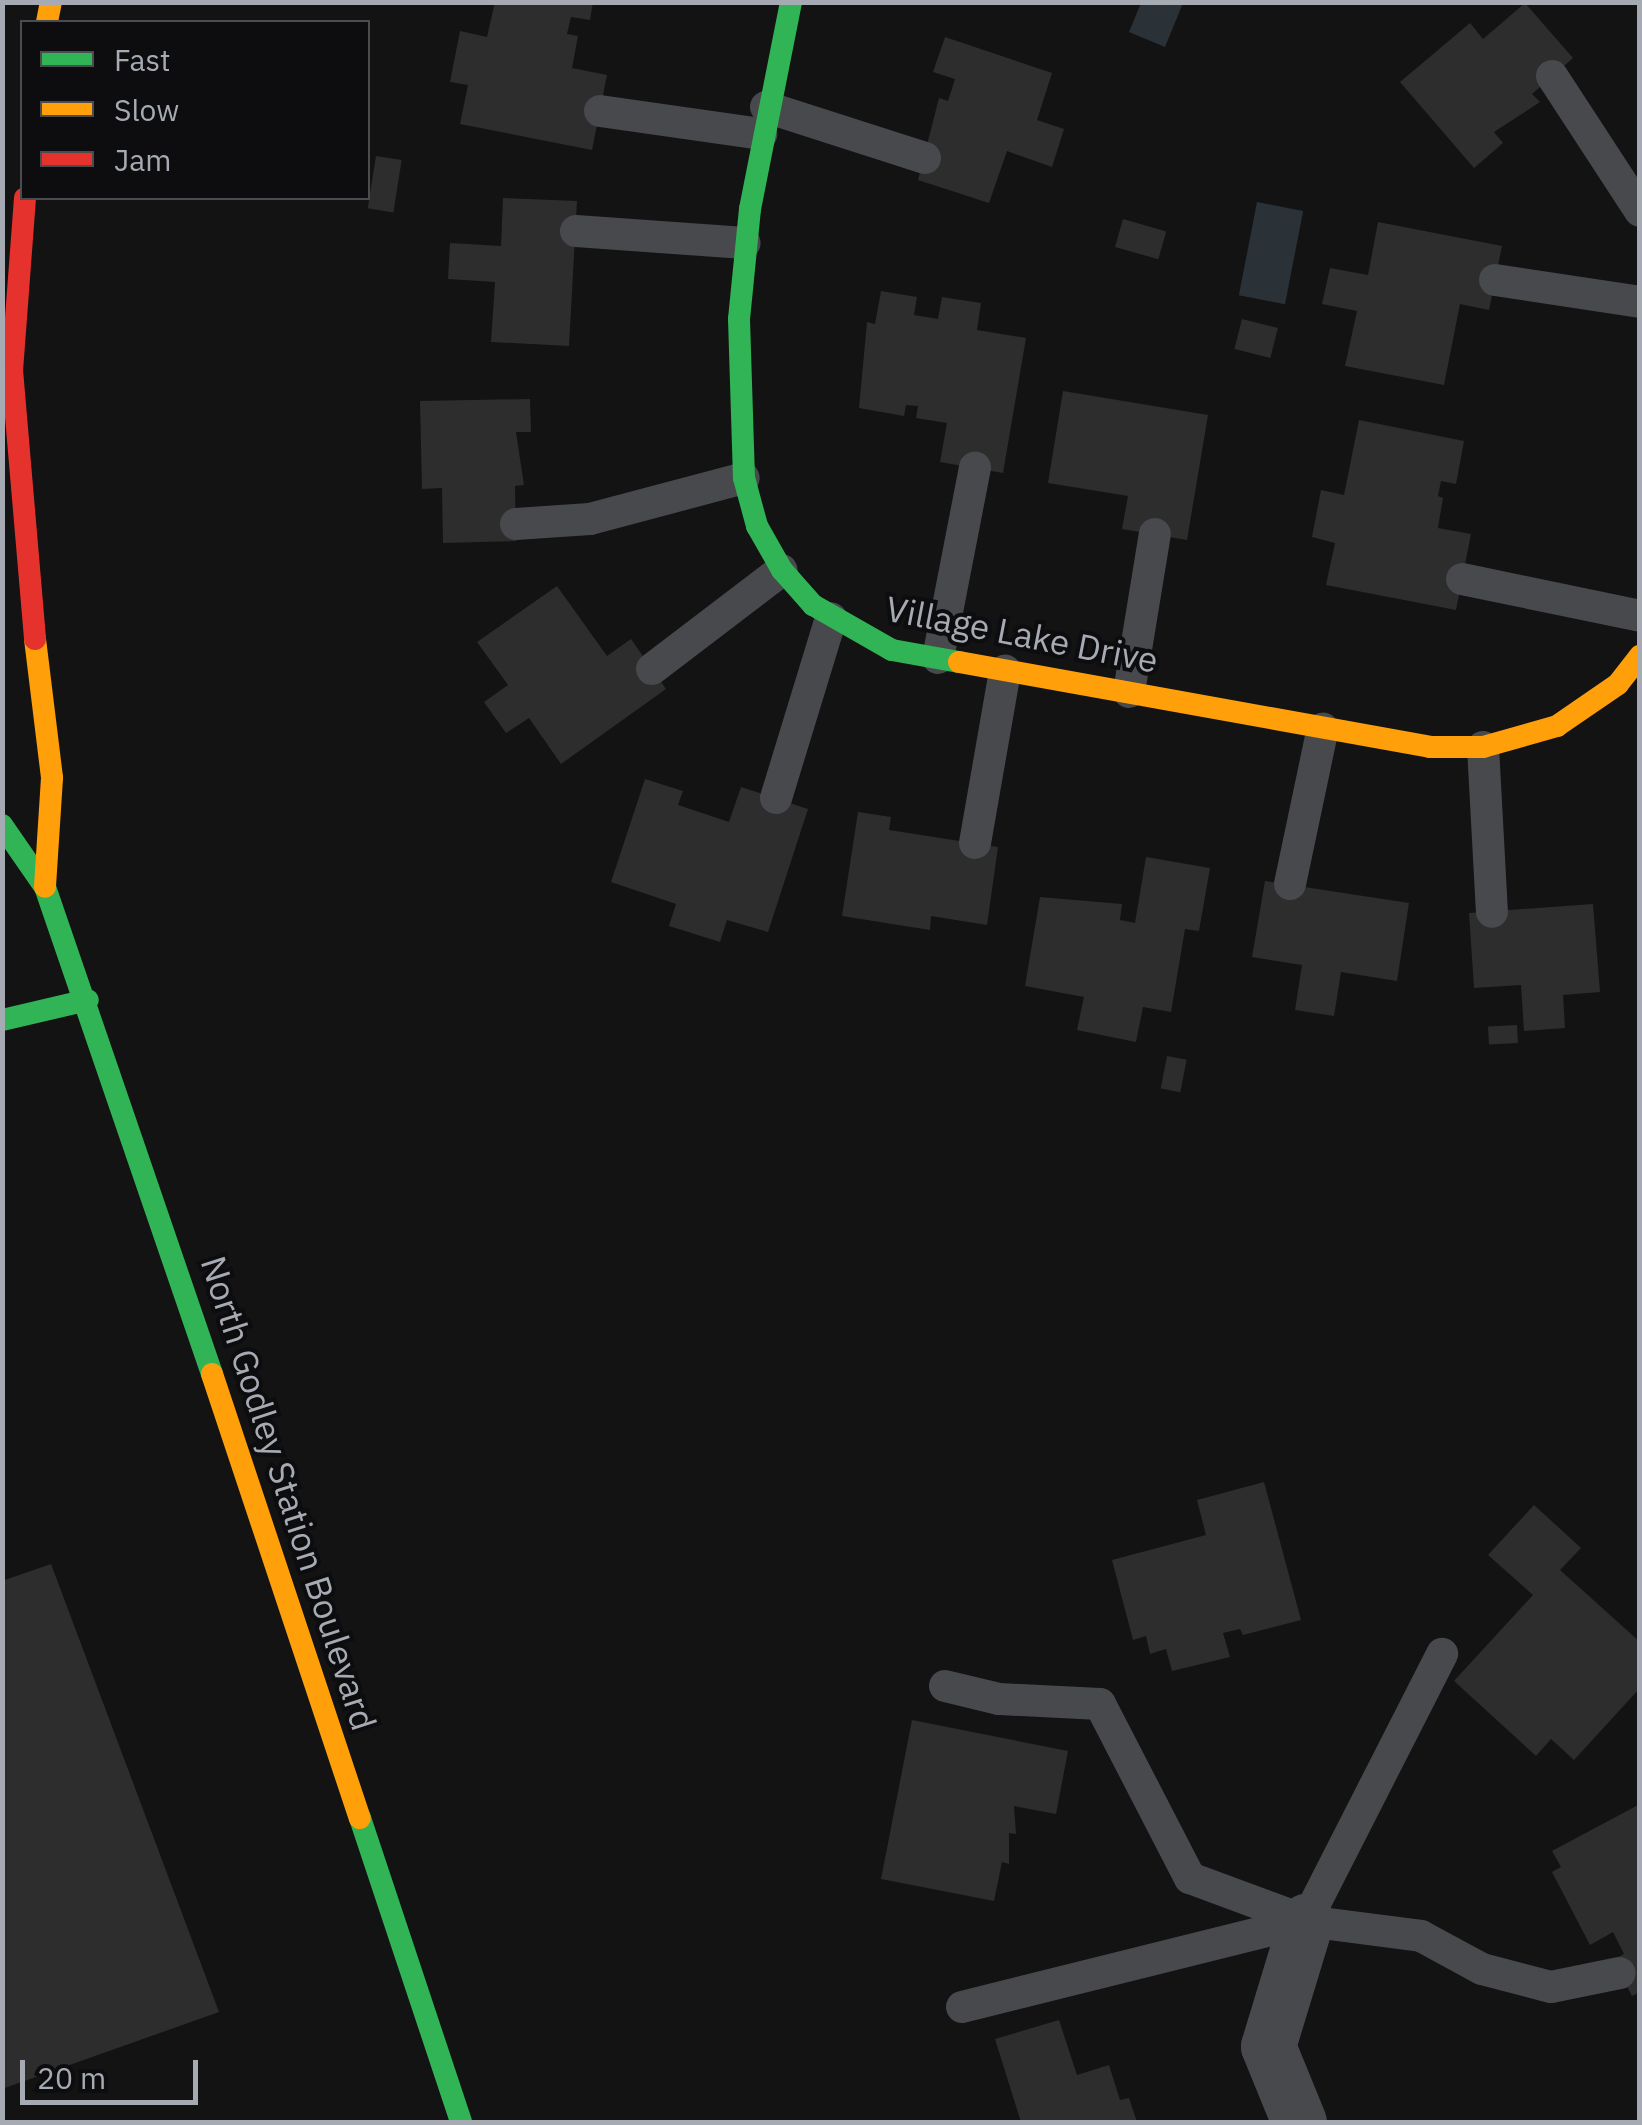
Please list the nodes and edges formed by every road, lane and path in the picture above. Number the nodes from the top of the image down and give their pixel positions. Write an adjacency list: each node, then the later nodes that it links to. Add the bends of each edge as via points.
1 (791, 2): 4 (street, Village Lake Drive)
2 (1552, 76): 7 (lane)
3 (600, 111): 4 (lane)
4 (763, 121): 5 (lane); 9 (street, Village Lake Drive)
5 (925, 158)
6 (24, 200): 31 (street, North Godley Station Boulevard, via 12,370 24,552 52,778)
7 (1640, 211)
8 (576, 231): 9 (lane)
9 (746, 243): 13 (street, Village Lake Drive, via 738,372)
10 (1495, 280): 11 (lane)
11 (1640, 302)
12 (976, 468): 21 (lane)
13 (744, 478): 14 (lane, via 590,519); 16 (street, Village Lake Drive, via 757,526)
14 (516, 524)
15 (1155, 534): 24 (lane)
16 (782, 570): 19 (street, Village Lake Drive); 22 (lane)
17 (1462, 579): 18 (lane)
18 (1640, 616)
19 (831, 618): 21 (street, Village Lake Drive, via 892,650); 27 (lane)
20 (1640, 656): 26 (street, Village Lake Drive, via 1618,684 1579,714 1535,735)
21 (938, 658): 23 (street, Village Lake Drive)
22 (652, 669)
23 (1005, 670): 24 (street, Village Lake Drive); 29 (lane)
24 (1128, 692): 25 (street, Village Lake Drive)
25 (1323, 728): 26 (street, Village Lake Drive, via 1430,748); 30 (lane)
26 (1483, 747): 33 (lane)
27 (776, 798)
28 (2, 824): 31 (street, North Godley Station Boulevard)
29 (974, 843)
30 (1290, 884)
31 (45, 888): 32 (street); 34 (street, North Godley Station Boulevard)
32 (16, 894)
33 (1492, 912)
34 (88, 1000): 35 (street); 41 (street, North Godley Station Boulevard)
35 (2, 1020)
36 (1442, 1654): 38 (lane)
37 (946, 1686): 38 (lane, via 999,1699 1100,1704 1190,1878)
38 (1306, 1922): 39 (lane, via 1422,1936 1482,1968 1551,1987); 40 (lane); 42 (street, via 1268,2046)
39 (1620, 1974)
40 (962, 2007)
41 (461, 2122)
42 (1299, 2122)

